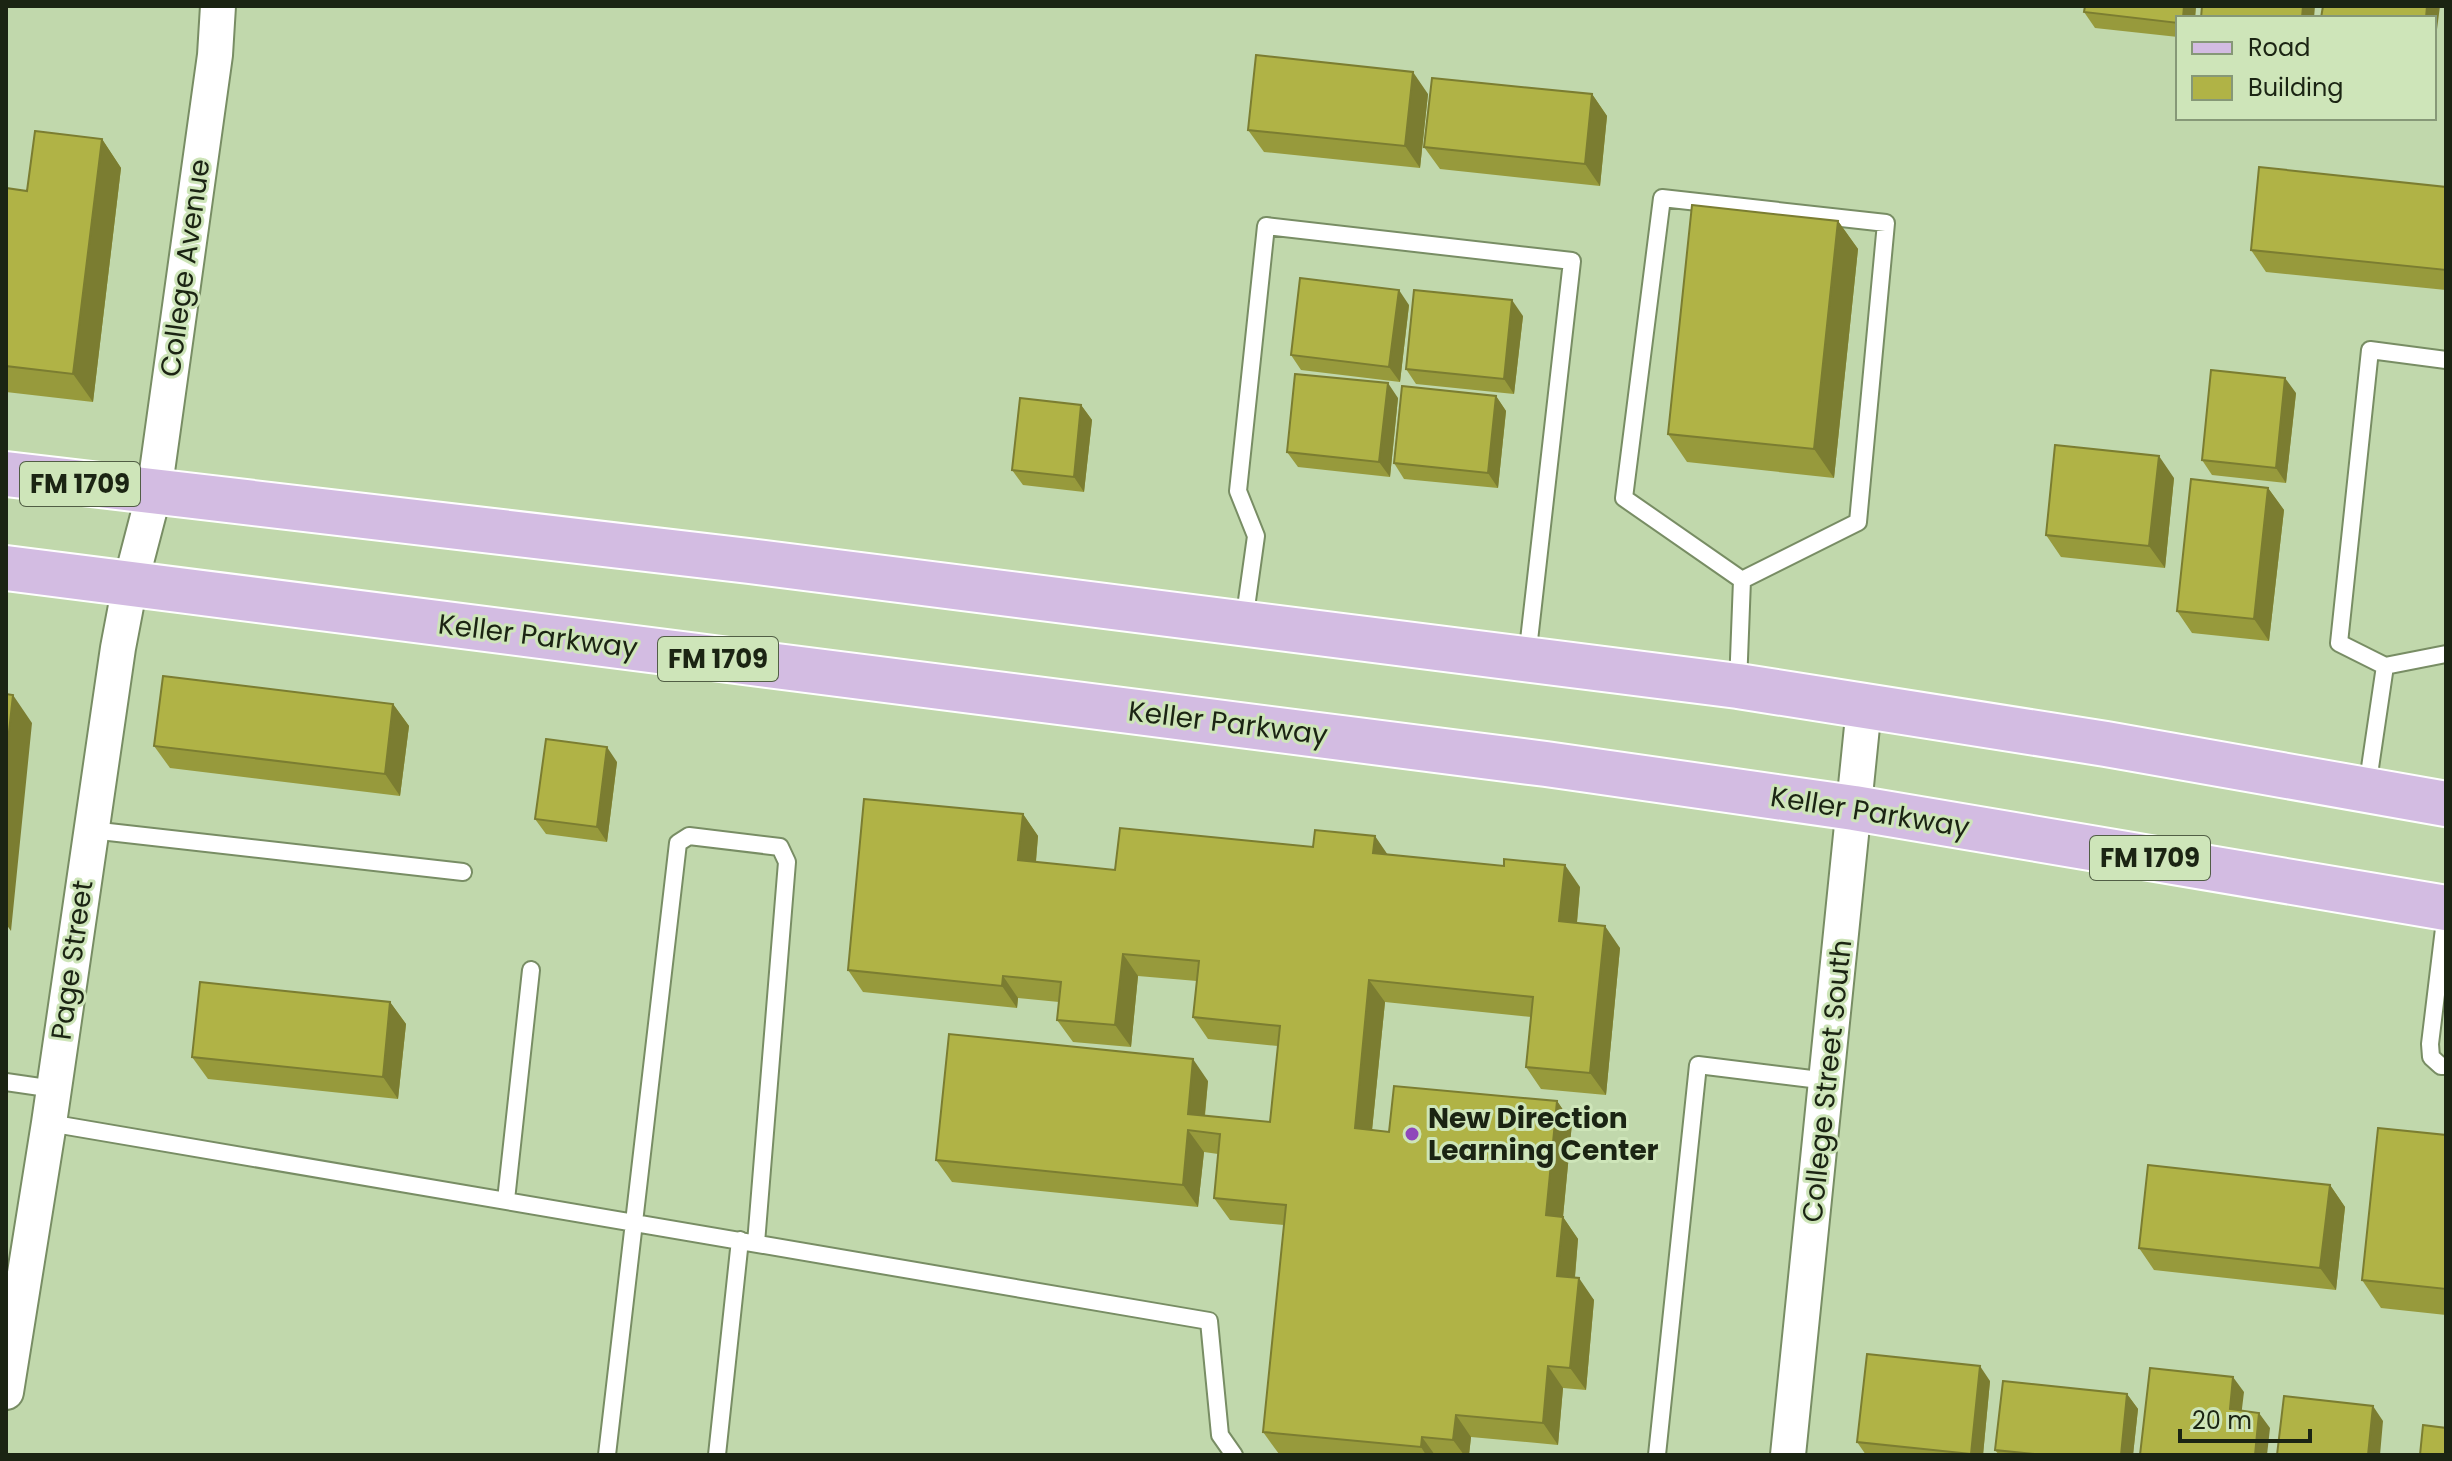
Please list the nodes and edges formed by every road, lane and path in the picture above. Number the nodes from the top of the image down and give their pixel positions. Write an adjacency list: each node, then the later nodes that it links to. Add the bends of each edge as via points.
1 (218, 6): 4 (street, College Avenue)
2 (2446, 360): 11 (lane, via 2370,350 2339,643)
3 (6, 474): 4 (main road, FM 1709)
4 (150, 511): 7 (street, Page Street); 8 (main road, FM 1709, via 749,561)
5 (6, 568): 7 (main road, Keller Parkway / FM 1709)
6 (1742, 580): 6 (lane, via 1624,498 1662,198 1886,223 1858,522); 12 (lane)
7 (130, 585): 16 (main road, Keller Parkway / FM 1709, via 1486,756); 17 (street, Page Street)
8 (1244, 623): 10 (main road, FM 1709); 10 (lane, via 1256,536 1238,491 1266,226 1572,261)
9 (2446, 654): 11 (lane)
10 (1527, 660): 12 (main road, FM 1709)
11 (2385, 666): 14 (lane)
12 (1738, 686): 13 (main road, FM 1709)
13 (1864, 707): 14 (main road, FM 1709); 16 (street, College Street South)
14 (2366, 790): 15 (main road, FM 1709)
15 (2446, 804)
16 (1854, 808): 19 (main road, Keller Parkway / FM 1709); 22 (street, College Street South)
17 (91, 830): 18 (lane); 24 (street, Page Street)
18 (463, 872)
19 (2446, 910): 21 (lane, via 2430,1044 2431,1057)
20 (531, 970): 26 (lane)
21 (2446, 1066)
22 (1828, 1081): 34 (lane, via 1698,1065); 35 (street, College Street South)
23 (6, 1082): 24 (lane)
24 (54, 1089): 25 (street, Page Street)
25 (49, 1123): 26 (lane); 29 (street, Page Street)
26 (506, 1200): 27 (lane)
27 (633, 1222): 28 (lane); 28 (lane, via 678,843 689,836 780,847 787,862); 31 (lane)
28 (748, 1242): 32 (lane); 33 (lane, via 1209,1321 1220,1435)
29 (17, 1255): 30 (street, Page Street)
30 (6, 1392)
31 (607, 1455)
32 (717, 1455)
33 (1234, 1455)
34 (1657, 1455)
35 (1788, 1455)

